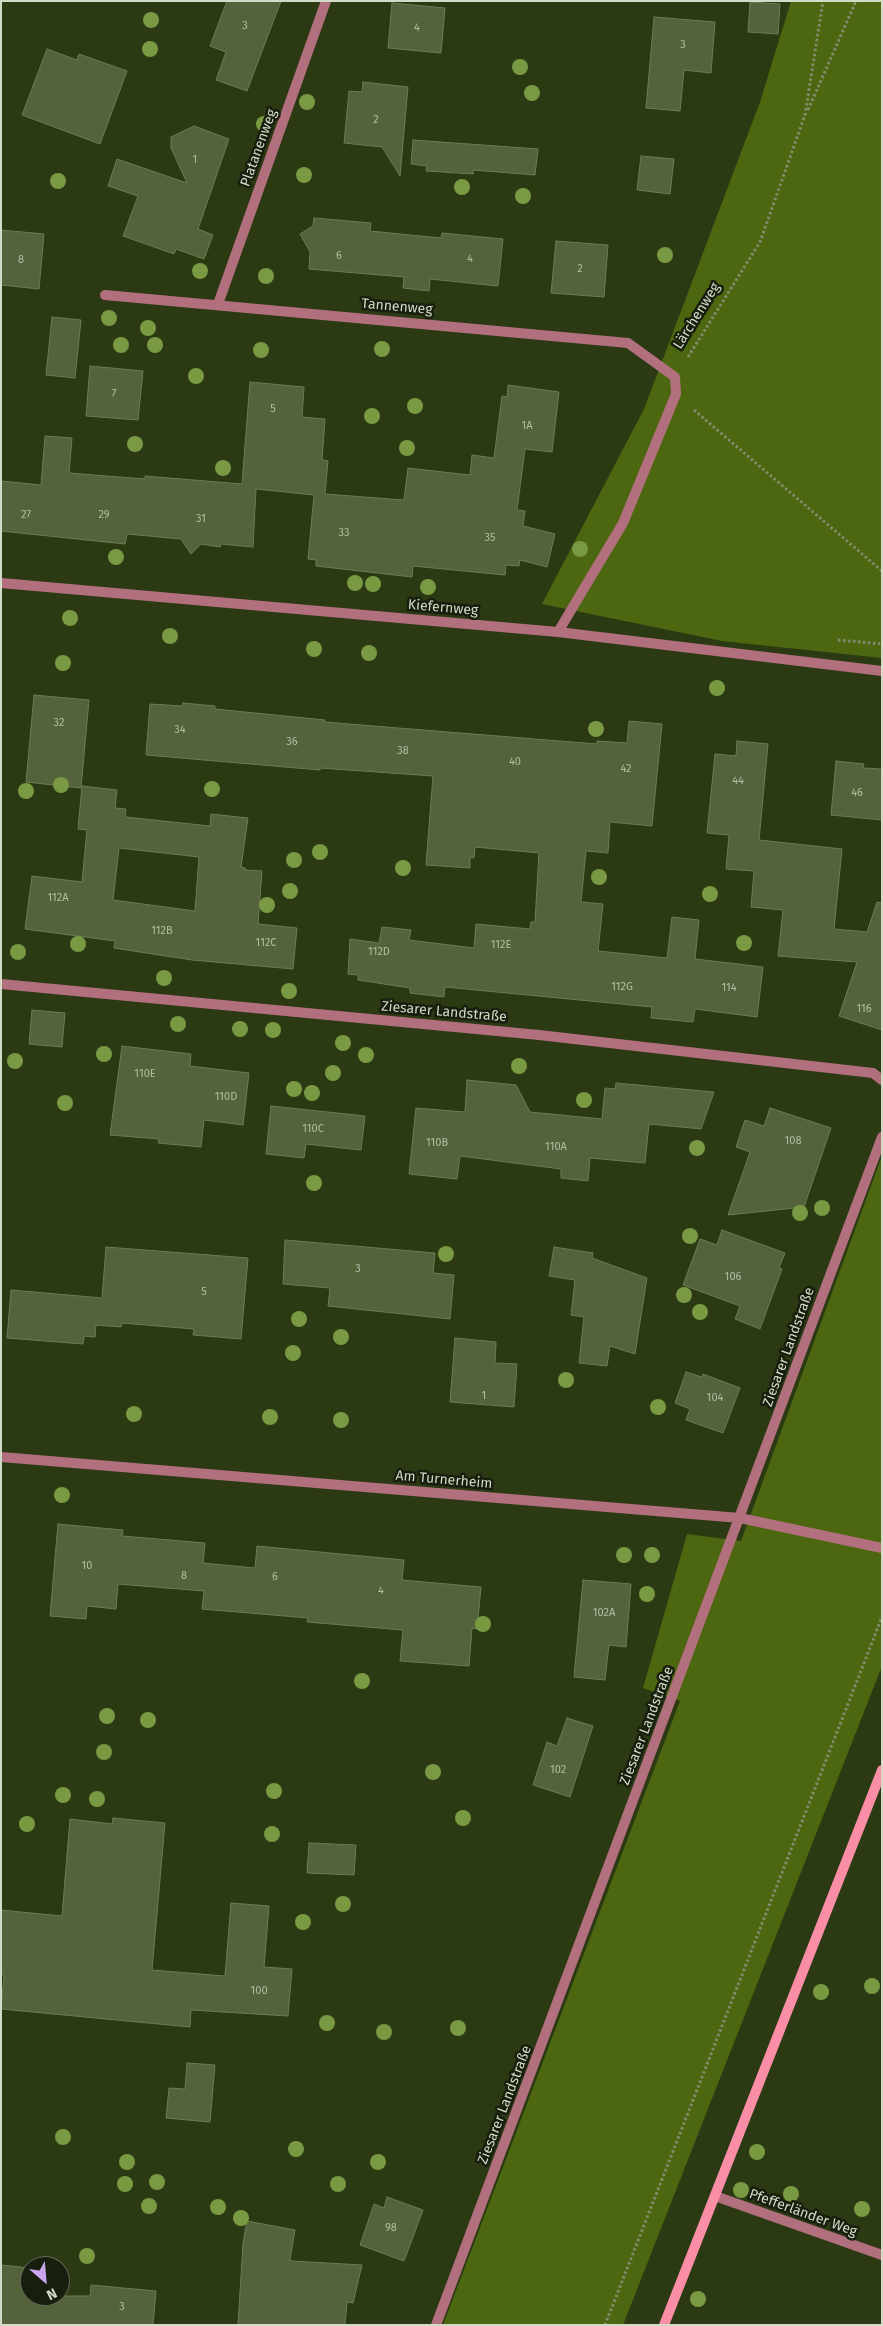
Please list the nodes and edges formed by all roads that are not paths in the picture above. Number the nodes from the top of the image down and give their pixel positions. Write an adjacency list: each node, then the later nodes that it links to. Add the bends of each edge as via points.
1 (326, 1): 3 (street, Platanenweg)
2 (105, 295): 3 (street, Tannenweg)
3 (218, 304): 5 (street, Tannenweg, via 628,343 675,377 676,394 623,524)
4 (1, 582): 5 (street, Kiefernweg)
5 (558, 632): 6 (street, Kiefernweg)
6 (882, 671)
7 (1, 984): 8 (street, Ziesarer Landstraße, via 539,1035 873,1073)
8 (882, 1080)
9 (882, 1137): 11 (street, Ziesarer Landstraße)
10 (1, 1457): 11 (street, Am Turnerheim)
11 (740, 1518): 12 (street, Am Turnerheim); 16 (street, Ziesarer Landstraße)
12 (882, 1548)
13 (882, 1770): 14 (main road)
14 (715, 2196): 15 (street, Pfefferländer Weg); 17 (main road)
15 (882, 2255)
16 (436, 2325)
17 (664, 2325)

